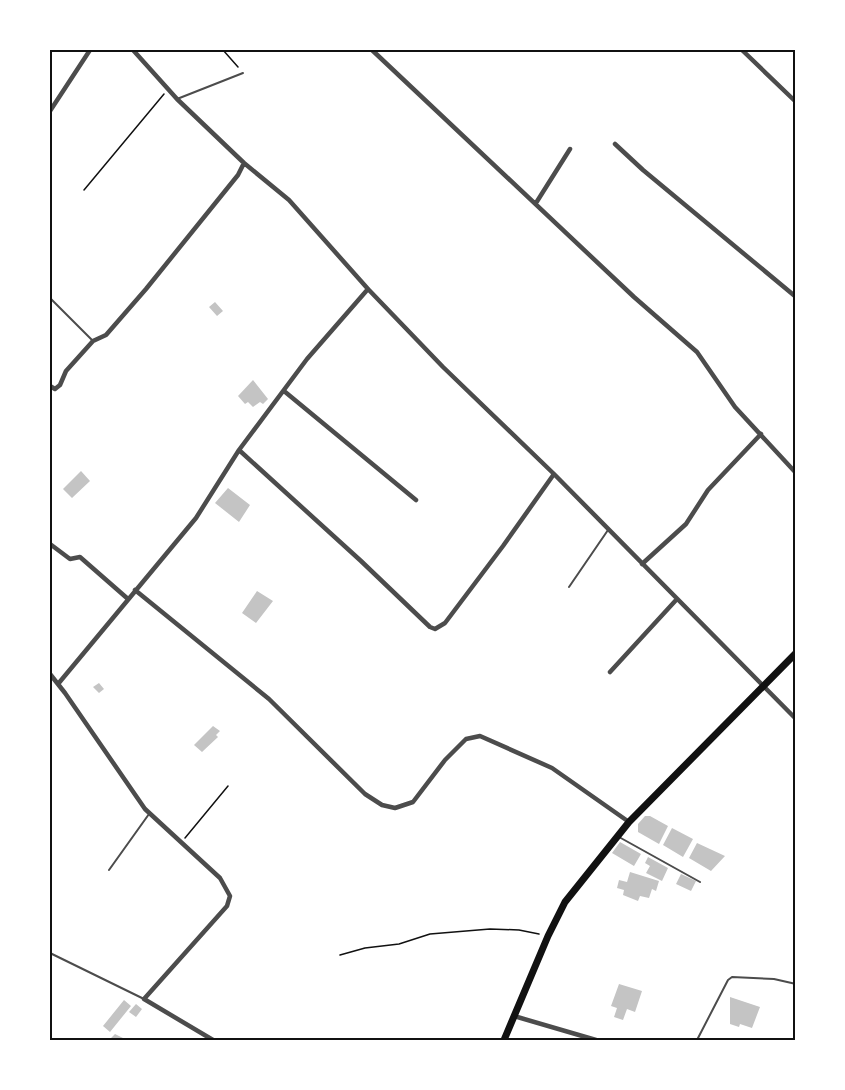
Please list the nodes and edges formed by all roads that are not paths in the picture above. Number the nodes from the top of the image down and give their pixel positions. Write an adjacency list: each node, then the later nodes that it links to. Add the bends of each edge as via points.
1 (90, 50): 8 (street)
2 (134, 50): 6 (street)
3 (372, 50): 12 (street)
4 (742, 50): 7 (street)
5 (243, 73): 6 (lane)
6 (177, 99): 11 (street)
7 (795, 102)
8 (50, 111)
9 (615, 144): 14 (street)
10 (570, 149): 12 (street)
11 (244, 163): 13 (street, via 289,200); 16 (street, via 146,290 106,334)
12 (536, 203): 19 (street, via 697,352)
13 (368, 289): 18 (street); 22 (street)
14 (795, 297)
15 (50, 298): 16 (lane)
16 (93, 341): 17 (street, via 66,371 60,385 55,389)
17 (50, 386)
18 (284, 391): 20 (street); 23 (street)
19 (760, 434): 21 (street); 26 (street, via 708,490 686,524)
20 (239, 450): 22 (street, via 435,629 445,623); 28 (street, via 196,518)
21 (795, 473)
22 (554, 474): 24 (street)
23 (416, 500)
24 (608, 530): 26 (street); 27 (lane)
25 (50, 544): 29 (street, via 70,559 80,557)
26 (642, 564): 30 (street)
27 (569, 587)
28 (135, 590): 29 (street); 38 (street, via 269,699 366,795 382,805 395,808 413,802 466,739 480,736 552,768)
29 (128, 599): 34 (street)
30 (677, 599): 32 (street); 35 (street)
31 (795, 653): 35 (main road)
32 (610, 672)
33 (50, 674): 34 (street)
34 (58, 684): 37 (street)
35 (761, 687): 36 (street); 38 (main road)
36 (795, 719)
37 (149, 813): 40 (lane); 44 (street, via 220,878 230,896 227,906)
38 (629, 822): 39 (main road)
39 (617, 836): 41 (lane); 45 (main road, via 566,902)
40 (109, 870)
41 (700, 882)
42 (50, 953): 44 (lane)
43 (795, 984): 49 (lane, via 732,977)
44 (142, 998): 46 (street)
45 (514, 1016): 47 (main road); 48 (street)
46 (213, 1041)
47 (504, 1041)
48 (596, 1041)
49 (696, 1041)

